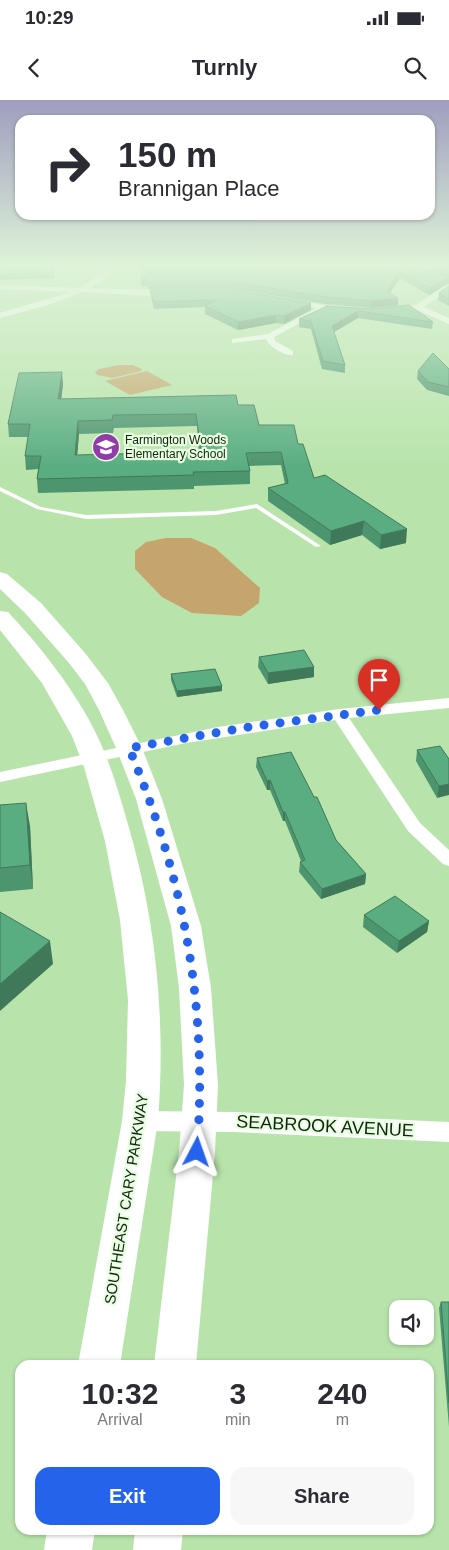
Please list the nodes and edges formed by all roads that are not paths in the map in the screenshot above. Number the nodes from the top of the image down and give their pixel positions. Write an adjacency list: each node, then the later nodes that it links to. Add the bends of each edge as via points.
1 (279, 332): 2 (street)
2 (270, 336): 3 (street); 4 (street, via 271,342)
3 (235, 341)
4 (290, 353)
5 (0, 489): 6 (lane, via 39,508 86,517 216,513 257,506)
6 (318, 546)
7 (0, 578): 11 (main road, via 49,625 96,683)
8 (0, 617): 12 (main road, SOUTHEAST CARY PARKWAY, via 55,685)
9 (449, 703): 10 (street)
10 (340, 714): 11 (street); 14 (street, via 414,827)
11 (129, 748): 12 (street); 16 (main road, via 149,799 186,926 195,988 201,1085)
12 (93, 755): 13 (street); 15 (main road, SOUTHEAST CARY PARKWAY, via 122,848 136,919 144,1002 144,1087)
13 (0, 777)
14 (449, 860)
15 (140, 1121): 16 (street, SEABROOK AVENUE); 18 (main road, SOUTHEAST CARY PARKWAY)
16 (199, 1121): 17 (street, SEABROOK AVENUE); 19 (main road)
17 (449, 1132)
18 (100, 1360)
19 (176, 1360)
20 (70, 1535): 22 (main road)
21 (158, 1535): 23 (main road)
22 (68, 1550)
23 (157, 1550)

